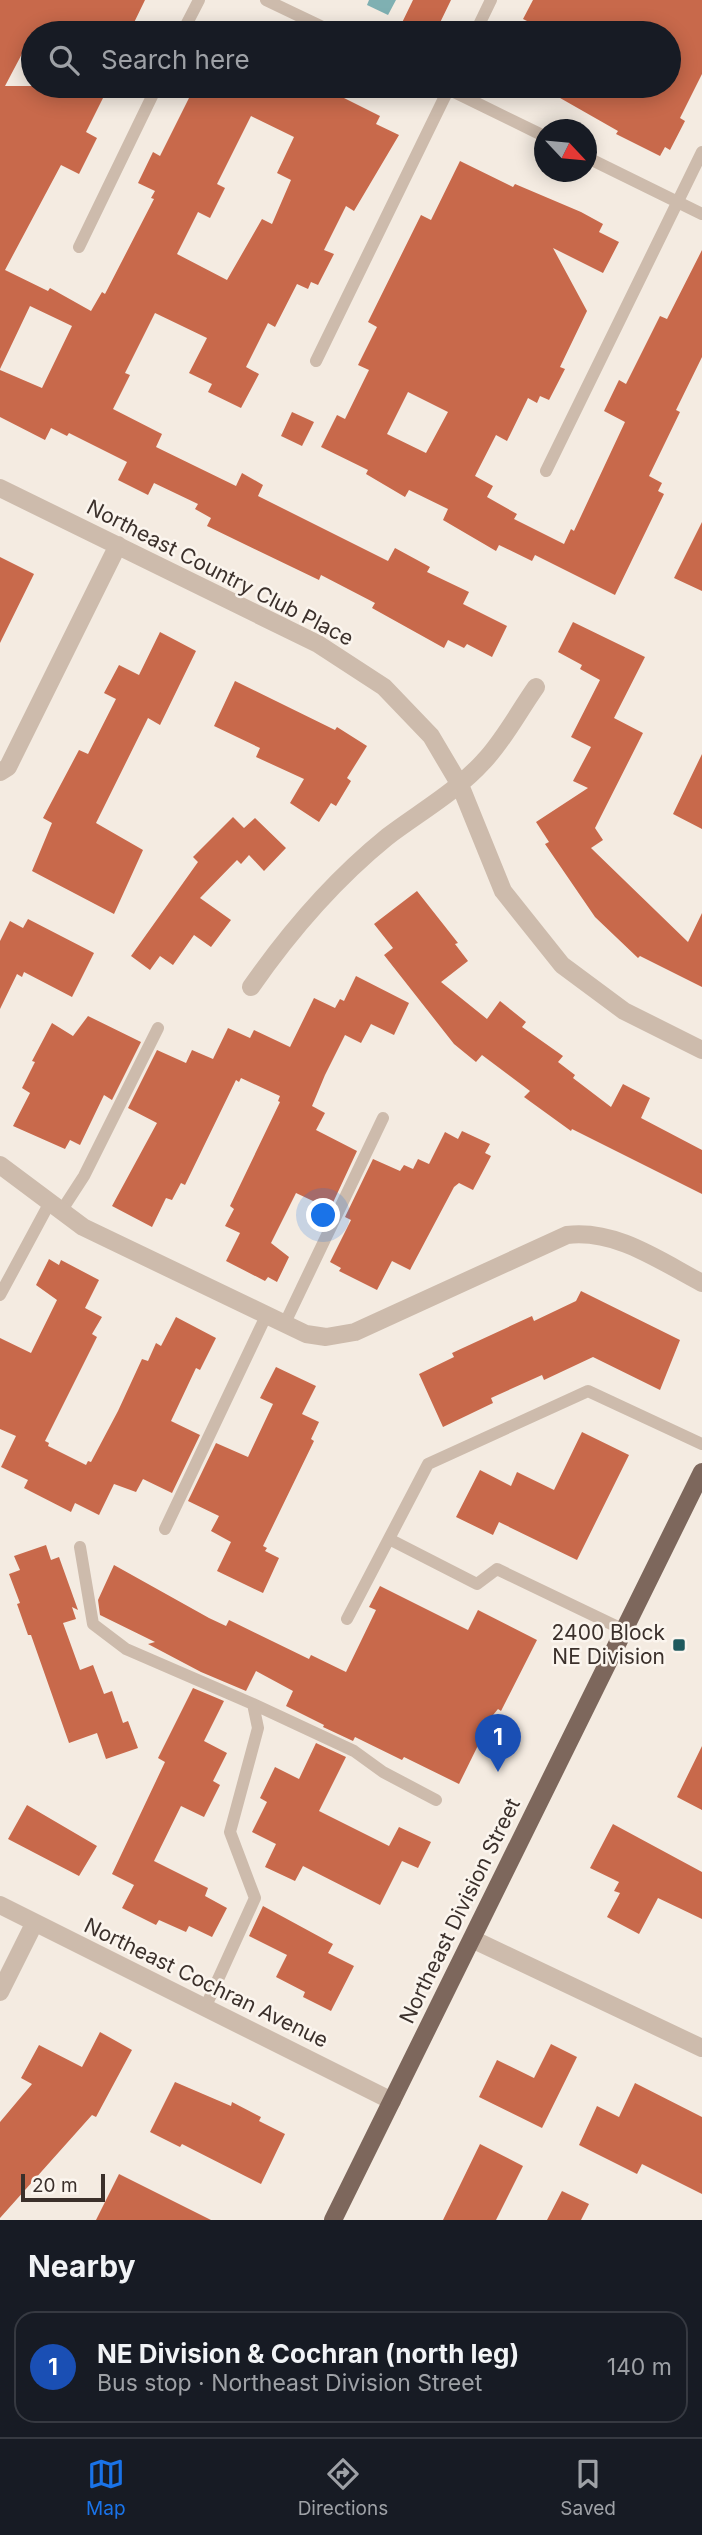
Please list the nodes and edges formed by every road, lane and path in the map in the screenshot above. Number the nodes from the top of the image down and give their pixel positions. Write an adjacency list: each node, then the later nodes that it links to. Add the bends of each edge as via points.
1 (199, 0): 4 (lane)
2 (266, 0): 5 (lane)
3 (491, 0): 6 (lane)
4 (189, 21)
5 (309, 21)
6 (481, 21)
7 (151, 98): 15 (lane)
8 (442, 98): 16 (lane)
9 (469, 98): 10 (lane)
10 (534, 131)
11 (702, 152): 13 (lane)
12 (597, 162): 13 (lane)
13 (677, 202): 14 (lane); 17 (lane)
14 (702, 214)
15 (79, 247)
16 (316, 361)
17 (546, 471)
18 (0, 488): 19 (street, Northeast Country Club Place)
19 (118, 545): 21 (street, via 8,767); 22 (street, Northeast Country Club Place, via 318,644 384,687 430,736)
20 (536, 687): 22 (street, via 486,760)
21 (0, 772)
22 (460, 785): 23 (street, via 389,836 328,891); 25 (street, Northeast Country Club Place, via 503,891 562,965 624,1011)
23 (251, 987)
24 (158, 1028): 28 (lane, via 84,1176)
25 (702, 1049)
26 (383, 1118): 32 (lane)
27 (0, 1165): 28 (street)
28 (55, 1209): 30 (lane); 31 (street)
29 (702, 1283): 32 (street, via 626,1244 586,1233 540,1245 355,1332 326,1337)
30 (0, 1295)
31 (266, 1316): 32 (street); 35 (lane)
32 (284, 1325)
33 (702, 1444): 36 (lane, via 588,1391 428,1464)
34 (702, 1472): 39 (main road, Northeast Division Street)
35 (165, 1529)
36 (389, 1539): 38 (lane); 39 (lane, via 477,1584 497,1569)
37 (80, 1547): 40 (lane, via 93,1624 126,1649)
38 (347, 1619)
39 (624, 1630): 44 (main road, Northeast Division Street)
40 (253, 1704): 41 (lane, via 354,1751); 46 (lane, via 258,1728 230,1832 255,1898)
41 (436, 1800)
42 (0, 1905): 43 (street, Northeast Cochran Avenue)
43 (34, 1923): 45 (street); 46 (street, Northeast Cochran Avenue)
44 (472, 1939): 47 (street); 48 (main road, Northeast Division Street)
45 (0, 1992)
46 (205, 2008): 48 (street, Northeast Cochran Avenue)
47 (702, 2048)
48 (392, 2101): 49 (main road, Northeast Division Street)
49 (333, 2220)

